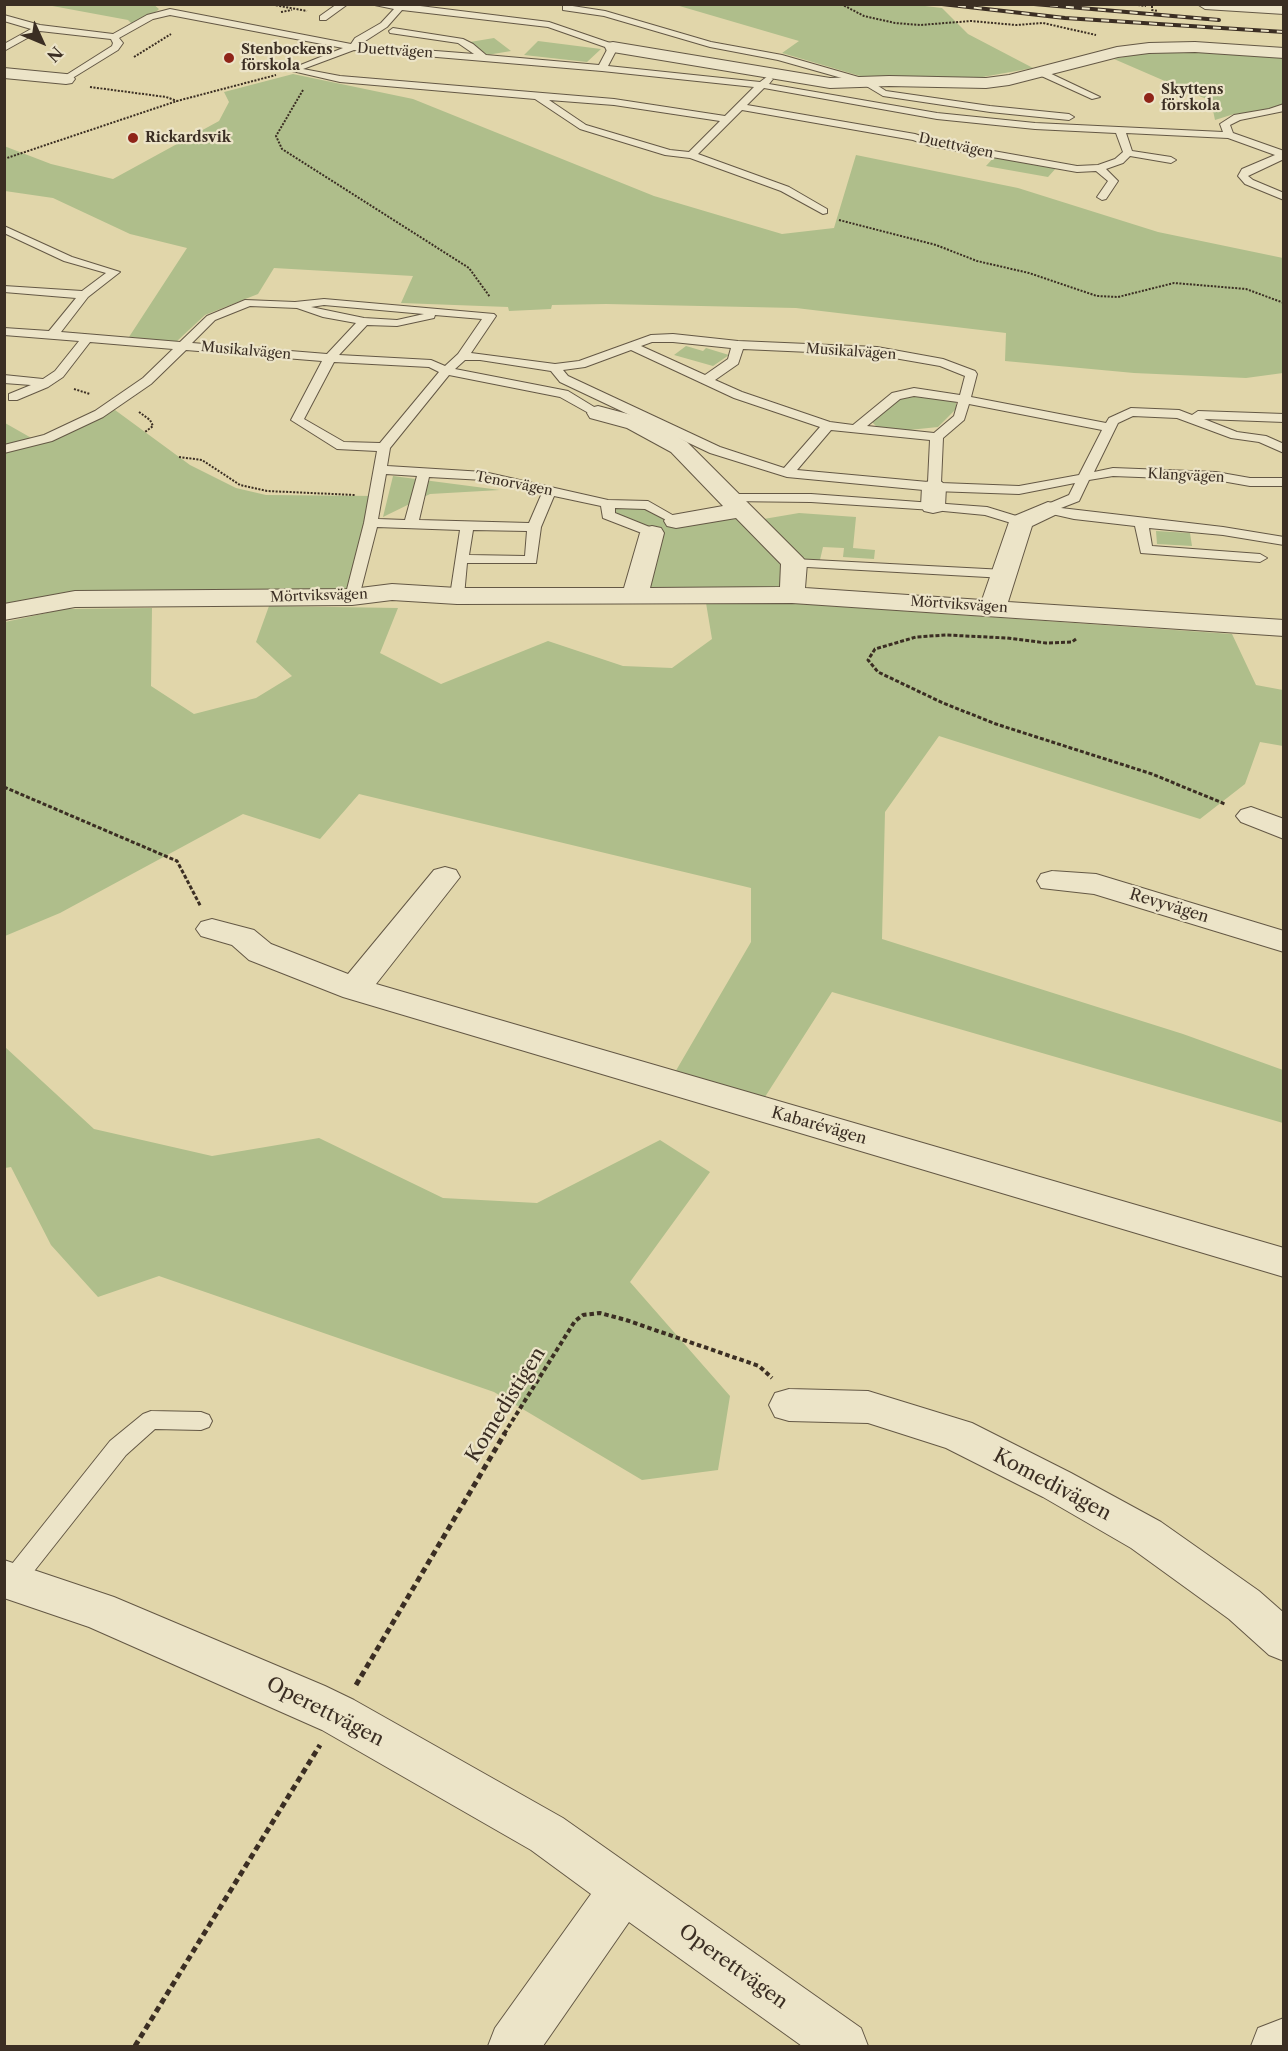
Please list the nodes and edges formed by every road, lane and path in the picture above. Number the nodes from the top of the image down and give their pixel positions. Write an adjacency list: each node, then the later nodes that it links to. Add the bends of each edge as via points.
1 (268, 4): 13 (path)
2 (344, 4): 13 (lane)
3 (374, 4): 7 (lane)
4 (841, 4): 21 (path, via 864,16 895,22 1043,23)
5 (1131, 4): 9 (path)
6 (1205, 4): 11 (street)
7 (398, 6): 16 (lane, via 396,14); 17 (lane)
8 (566, 6): 17 (lane, Duettvägen); 37 (lane, Duettvägen)
9 (1146, 6)
10 (1152, 6): 12 (path, via 1152,10)
11 (1284, 9)
12 (1158, 11)
13 (328, 15)
14 (197, 17): 22 (lane, via 170,12 150,17); 23 (lane); 28 (path)
15 (4, 18): 18 (lane)
16 (384, 25): 19 (lane); 20 (lane)
17 (549, 25): 24 (lane, Duettvägen)
18 (39, 28): 22 (lane); 25 (lane)
19 (393, 31): 20 (lane); 27 (lane, via 460,40)
20 (374, 33): 23 (lane, via 358,40)
21 (1098, 35)
22 (116, 40): 34 (lane, via 115,48)
23 (353, 47): 27 (lane, Duettvägen); 30 (lane, Duettvägen)
24 (613, 47): 29 (lane); 36 (street, Duettvägen)
25 (4, 48)
26 (1284, 53): 31 (street, Duettvägen, via 1149,48)
27 (483, 58): 29 (lane, Duettvägen)
28 (128, 61)
29 (602, 68): 36 (lane, Duettvägen)
30 (293, 70): 33 (lane, Duettvägen); 40 (path)
31 (1040, 72): 37 (street, Duettvägen, via 986,83); 39 (lane)
32 (4, 74): 34 (street)
33 (315, 75): 38 (lane, Duettvägen); 65 (path, via 276,136 282,149 469,268 493,302)
34 (66, 80)
35 (98, 80): 40 (path, via 88,87)
36 (767, 80): 37 (street, Duettvägen); 41 (lane); 43 (lane, Duettvägen)
37 (866, 82): 45 (lane, Duettvägen, via 882,93)
38 (537, 96): 47 (lane, Duettvägen, via 614,102); 51 (lane, Duettvägen, via 583,127 669,153)
39 (1095, 97)
40 (177, 101): 53 (path)
41 (742, 107): 43 (lane, Duettvägen); 47 (lane)
42 (1284, 107): 44 (lane)
43 (825, 109): 48 (lane, Duettvägen); 55 (lane, Duettvägen, via 930,143 1058,166)
44 (1271, 112): 46 (lane); 49 (lane, via 1237,117 1225,124)
45 (1075, 117)
46 (1284, 117)
47 (725, 119): 51 (lane)
48 (1120, 131): 49 (lane, Duettvägen); 50 (lane)
49 (1229, 135): 52 (lane, Duettvägen)
50 (1128, 153): 54 (lane); 55 (lane, Duettvägen)
51 (691, 155): 58 (lane, Duettvägen, via 785,189)
52 (1284, 155): 57 (lane, via 1246,171 1243,176)
53 (4, 159)
54 (1171, 160)
55 (1099, 168): 56 (lane, via 1113,181)
56 (1102, 197)
57 (1284, 197)
58 (823, 211): 62 (path, via 848,224 898,234 1097,296 1118,297 1174,282 1246,289)
59 (4, 229): 61 (lane, via 68,259 114,272)
60 (4, 290): 61 (lane)
61 (84, 295): 68 (lane)
62 (1284, 303)
63 (295, 305): 64 (lane, Musikalvägen, via 324,302 426,309); 66 (lane, Musikalvägen); 71 (lane, Musikalvägen, via 249,302 211,318)
64 (442, 314): 65 (lane, Musikalvägen); 66 (lane, Musikalvägen, via 397,323)
65 (490, 316): 73 (lane)
66 (364, 321): 74 (lane)
67 (4, 331): 68 (lane)
68 (53, 334): 69 (lane)
69 (88, 338): 71 (lane); 80 (lane, via 59,374)
70 (738, 345): 72 (lane, Musikalvägen, via 673,338 651,339); 79 (lane, via 734,361); 83 (lane, Musikalvägen, via 877,351 943,363 971,374)
71 (182, 346): 74 (lane, Musikalvägen); 92 (lane, via 147,381 99,414 48,438)
72 (633, 347): 75 (lane, Musikalvägen); 79 (lane)
73 (462, 357): 75 (lane, Musikalvägen, via 480,356); 76 (lane)
74 (330, 358): 76 (lane, Musikalvägen, via 430,364); 91 (lane, via 297,420 341,446)
75 (555, 368): 78 (lane)
76 (446, 370): 81 (lane, Musikalvägen); 91 (lane)
77 (4, 379): 80 (lane)
78 (564, 379): 81 (lane); 97 (lane, via 714,450)
79 (706, 380): 87 (lane)
80 (45, 383): 82 (lane)
81 (553, 391): 84 (lane, Musikalvägen)
82 (13, 397)
83 (963, 399): 88 (lane); 89 (lane, via 914,392 896,396); 90 (lane, Musikalvägen, via 960,417)
84 (598, 413): 104 (street, Musikalvägen, via 635,423 679,447)
85 (1179, 414): 86 (lane); 88 (lane, via 1131,412 1113,421); 93 (lane)
86 (1284, 418)
87 (828, 426): 89 (lane); 97 (lane)
88 (1110, 428): 98 (lane)
89 (856, 429): 90 (lane)
90 (936, 437): 102 (lane)
91 (384, 447): 95 (lane)
92 (4, 449)
93 (1284, 449)
94 (179, 457): 101 (path, via 202,460 240,484 267,491)
95 (382, 470): 96 (lane, Tenorvägen); 101 (lane)
96 (424, 472): 100 (lane, Tenorvägen, via 484,476); 110 (lane)
97 (787, 473): 102 (lane)
98 (1088, 475): 99 (lane, Klangvägen, via 1113,472); 102 (lane, via 1019,490); 105 (lane, via 1074,498)
99 (1284, 482)
100 (550, 491): 103 (lane, Tenorvägen); 112 (lane)
101 (377, 496): 108 (lane)
102 (933, 496): 104 (lane); 107 (lane)
103 (608, 504): 106 (lane, Tenorvägen, via 648,505); 114 (lane, via 608,515)
104 (736, 504): 106 (street); 119 (street, Musikalvägen)
105 (1048, 509): 107 (street); 109 (lane)
106 (676, 521)
107 (1021, 522): 120 (street)
108 (371, 523): 110 (lane); 124 (lane)
109 (1141, 523): 113 (lane); 116 (lane, via 1146,549)
110 (411, 524): 111 (lane)
111 (467, 526): 112 (lane); 118 (lane)
112 (534, 527): 118 (lane, via 531,560)
113 (1223, 531): 115 (lane); 116 (lane)
114 (652, 533): 121 (street)
115 (1284, 541)
116 (1229, 556): 117 (lane)
117 (1260, 558)
118 (461, 559): 123 (lane)
119 (794, 563): 120 (lane); 122 (street)
120 (1005, 574): 125 (street)
121 (635, 594): 122 (street, Mörtviksvägen); 123 (street, Mörtviksvägen)
122 (792, 595): 125 (street, Mörtviksvägen)
123 (457, 596): 124 (street, Mörtviksvägen, via 392,592)
124 (352, 597): 126 (street, Mörtviksvägen, via 75,599)
125 (993, 607): 127 (street, Mörtviksvägen)
126 (4, 612)
127 (1086, 613): 128 (street, Mörtviksvägen); 130 (path, via 1085,633 1072,642 916,637 875,649 868,660 878,672 943,703 1152,774)
128 (1284, 628)
129 (4, 787): 134 (path, via 177,861)
130 (1251, 816): 131 (street)
131 (1284, 830)
132 (445, 877): 136 (street)
133 (1052, 881): 135 (street, Revyvägen, via 1096,884)
134 (212, 929): 136 (street, Kabarévägen, via 243,937 260,952)
135 (1284, 942)
136 (354, 989): 137 (street, Kabarévägen)
137 (1284, 1263)
138 (789, 1405): 141 (street, Komedivägen, via 868,1407 958,1436 1146,1535 1244,1605); 142 (path, Komedistigen, via 769,1373 759,1366 626,1320 600,1313 583,1315 575,1321 507,1430)
139 (201, 1421): 140 (lane, via 151,1420 118,1448)
140 (8, 1581): 142 (street, Operettvägen, via 99,1611)
141 (1284, 1641)
142 (338, 1715): 143 (street, Operettvägen, via 547,1834); 145 (path)
143 (624, 1888): 146 (street); 147 (street, Operettvägen)
144 (1284, 2043): 148 (street)
145 (135, 2046)
146 (513, 2046)
147 (843, 2046)
148 (1276, 2046)

